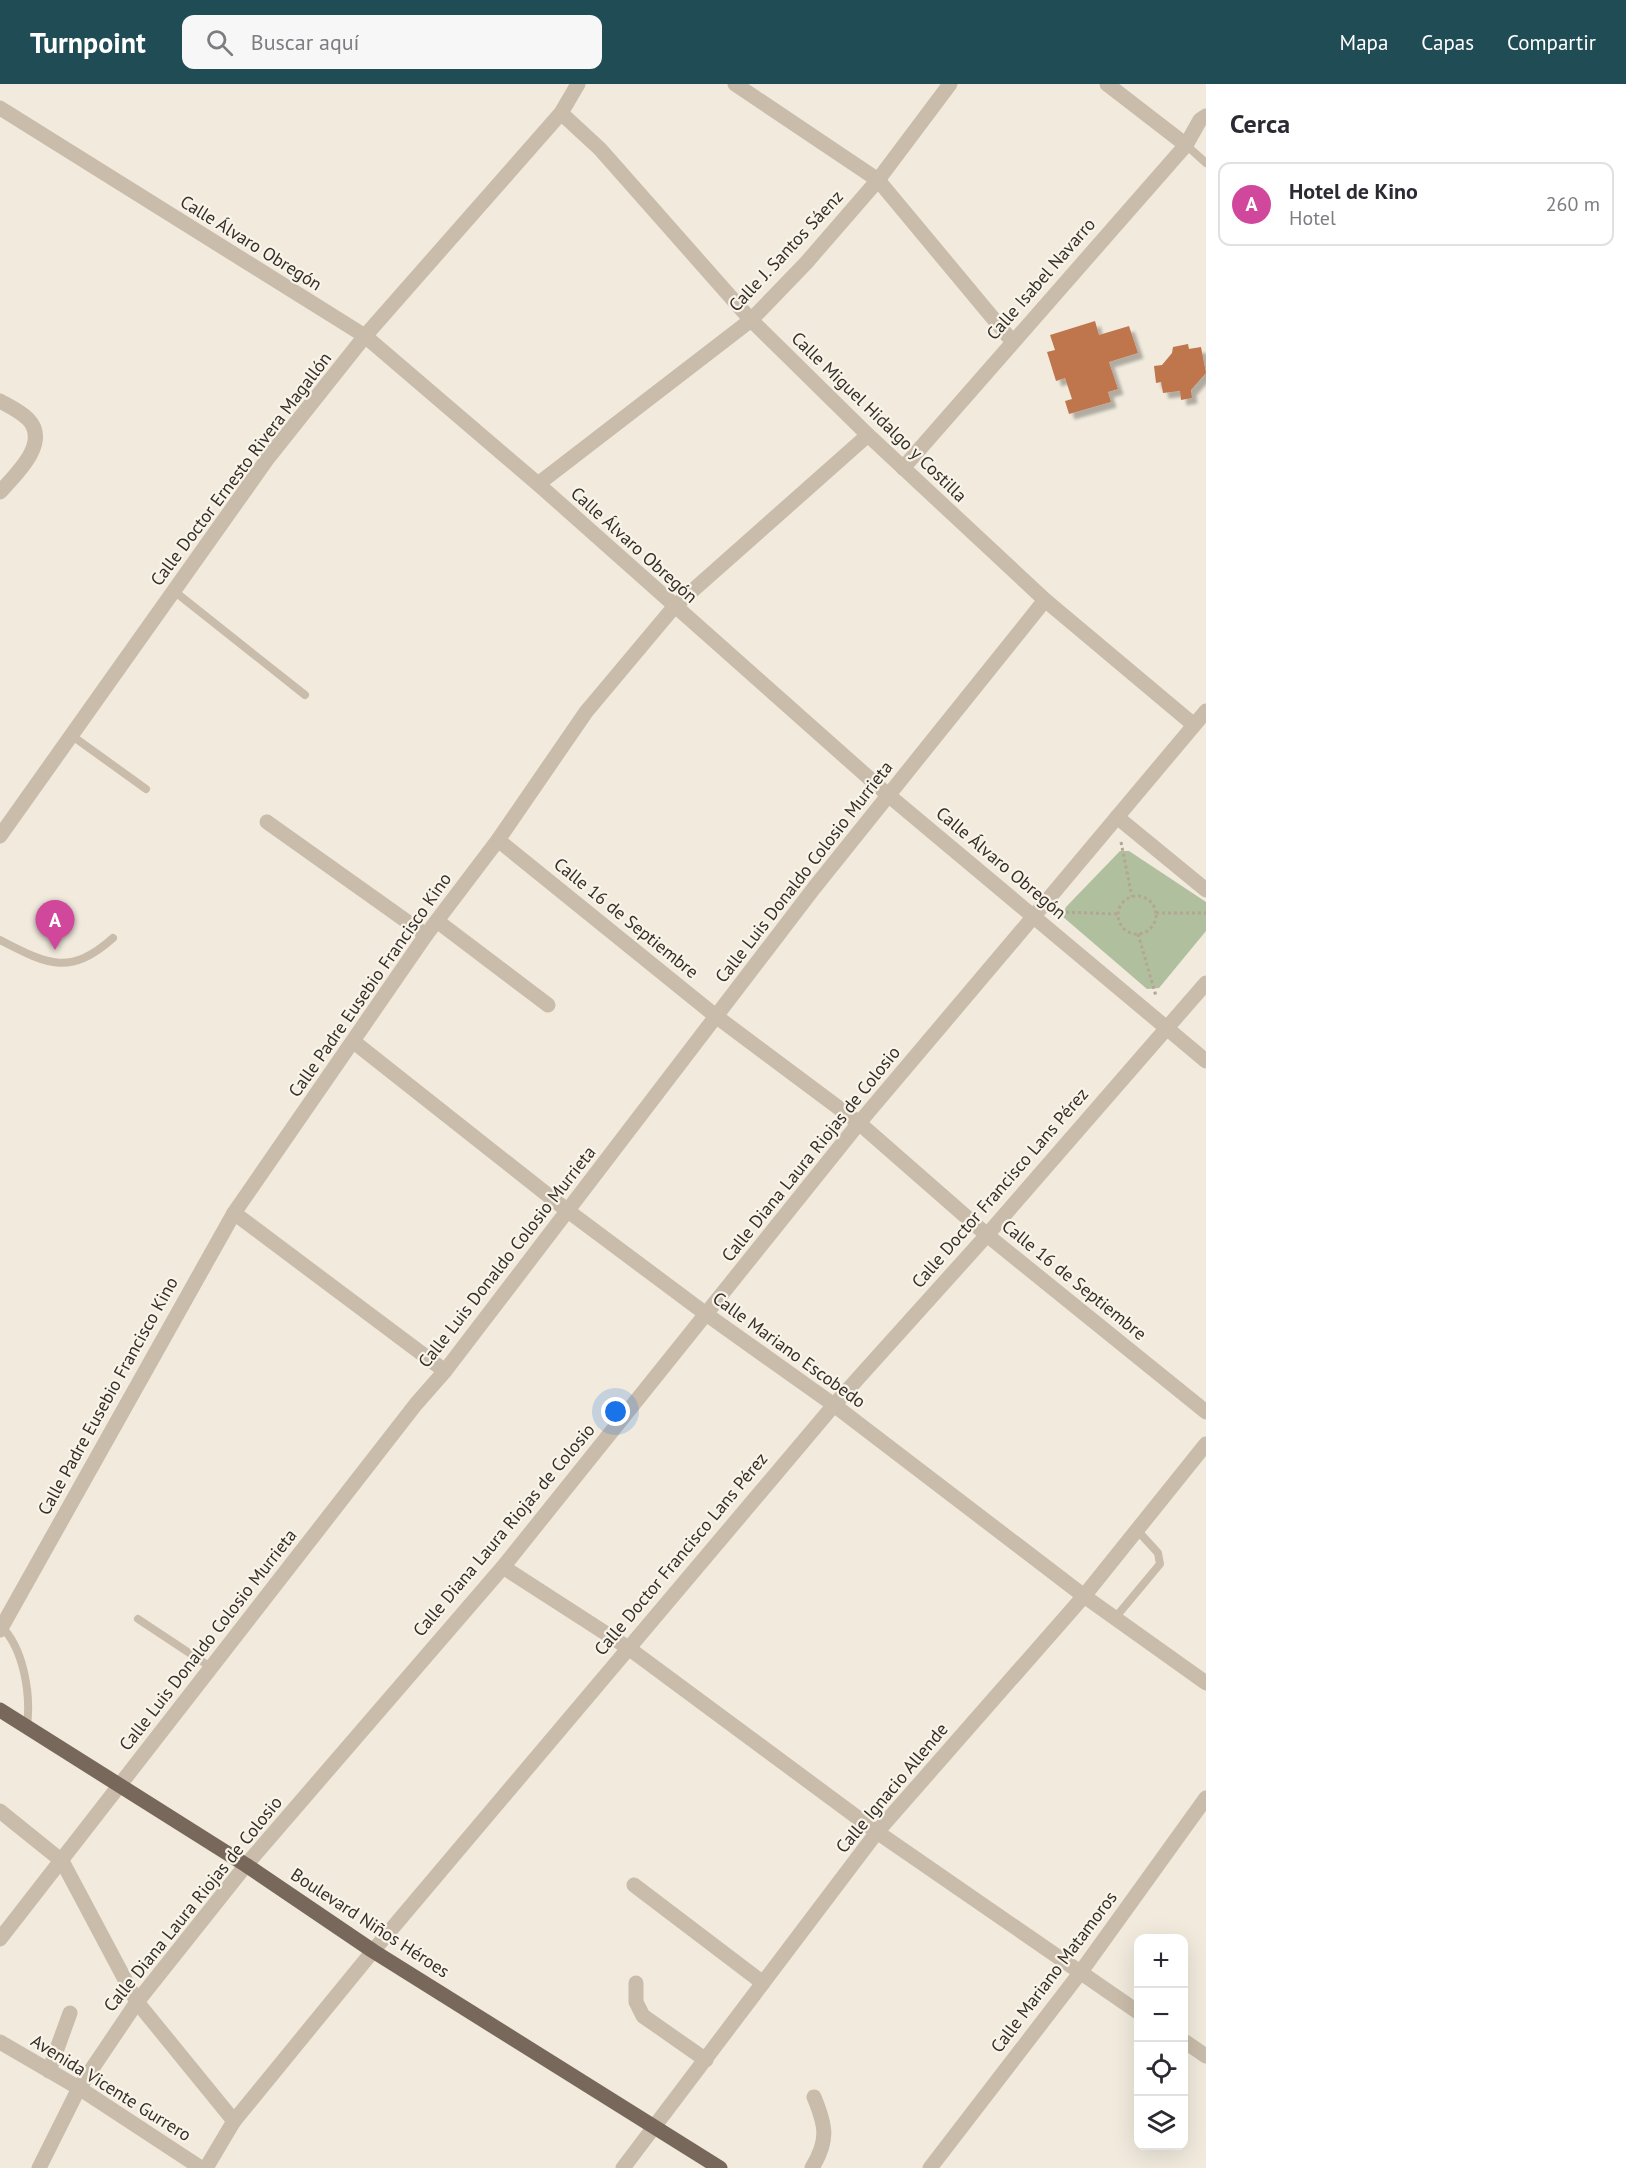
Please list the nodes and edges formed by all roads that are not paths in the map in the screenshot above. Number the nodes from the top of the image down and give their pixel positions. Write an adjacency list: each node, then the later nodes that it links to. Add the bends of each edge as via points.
1 (578, 84): 6 (street, Calle Doctor Ernesto Rivera Magallón)
2 (735, 84): 10 (street)
3 (950, 84): 10 (street, Calle J. Santos Sáenz)
4 (1107, 84): 8 (street)
5 (0, 108): 12 (street, Calle Álvaro Obregón)
6 (561, 113): 11 (street, Calle Miguel Hidalgo y Costilla, via 600,148); 12 (street, Calle Doctor Ernesto Rivera Magallón)
7 (1206, 116): 8 (street, Calle Isabel Navarro)
8 (1186, 145): 9 (lane); 13 (street, Calle Isabel Navarro)
9 (1206, 163)
10 (878, 180): 11 (street, Calle J. Santos Sáenz); 13 (street)
11 (751, 320): 15 (street, Calle Miguel Hidalgo y Costilla); 17 (street, Calle J. Santos Sáenz)
12 (365, 336): 17 (street, Calle Álvaro Obregón); 19 (street, Calle Doctor Ernesto Rivera Magallón, via 268,458)
13 (1012, 341): 16 (street, Calle Isabel Navarro)
14 (0, 400): 18 (street, via 30,420 36,432 34,449)
15 (868, 435): 16 (street, Calle Miguel Hidalgo y Costilla); 21 (street, Calle Padre Eusebio Francisco Kino)
16 (903, 468): 20 (street, Calle Miguel Hidalgo y Costilla)
17 (538, 484): 21 (street, Calle Álvaro Obregón)
18 (0, 492)
19 (174, 591): 22 (lane); 25 (street, Calle Doctor Ernesto Rivera Magallón)
20 (1046, 600): 24 (street, Calle Miguel Hidalgo y Costilla); 27 (street, Calle Luis Donaldo Colosio Murrieta)
21 (674, 607): 27 (street, Calle Álvaro Obregón); 31 (street, Calle Padre Eusebio Francisco Kino, via 586,712)
22 (305, 695)
23 (1206, 711): 24 (street, Calle Diana Laura Riojas de Colosio)
24 (1194, 725): 28 (street, Calle Diana Laura Riojas de Colosio)
25 (72, 735): 26 (lane); 30 (street, Calle Doctor Ernesto Rivera Magallón)
26 (146, 789)
27 (887, 795): 33 (street, Calle Álvaro Obregón); 40 (street, Calle Luis Donaldo Colosio Murrieta)
28 (1117, 817): 32 (street); 33 (street, Calle Diana Laura Riojas de Colosio)
29 (267, 822): 35 (street)
30 (2, 828)
31 (498, 840): 34 (street, Calle Padre Eusebio Francisco Kino); 40 (street, Calle 16 de Septiembre)
32 (1206, 890)
33 (1034, 916): 41 (street, Calle Álvaro Obregón); 44 (street, Calle Diana Laura Riojas de Colosio)
34 (436, 921): 35 (street, Calle Padre Eusebio Francisco Kino); 39 (street)
35 (426, 935): 42 (street, Calle Padre Eusebio Francisco Kino)
36 (113, 938): 37 (lane, via 94,955 62,964 44,961)
37 (0, 940)
38 (1206, 982): 41 (street, Calle Doctor Francisco Lans Pérez)
39 (548, 1005)
40 (717, 1017): 44 (street, Calle 16 de Septiembre); 45 (street, Calle Luis Donaldo Colosio Murrieta)
41 (1166, 1026): 43 (street, Calle Álvaro Obregón); 47 (street, Calle Doctor Francisco Lans Pérez)
42 (354, 1042): 45 (street, Calle Mariano Escobedo); 46 (street, Calle Padre Eusebio Francisco Kino)
43 (1206, 1061)
44 (859, 1123): 47 (street, Calle 16 de Septiembre); 48 (street, Calle Diana Laura Riojas de Colosio)
45 (568, 1211): 48 (street, Calle Mariano Escobedo); 49 (street, Calle Luis Donaldo Colosio Murrieta)
46 (234, 1213): 49 (street); 58 (street, Calle Padre Eusebio Francisco Kino)
47 (987, 1234): 50 (street, Calle Doctor Francisco Lans Pérez); 51 (street, Calle 16 de Septiembre)
48 (706, 1314): 50 (street, Calle Mariano Escobedo); 54 (street, Calle Diana Laura Riojas de Colosio)
49 (445, 1371): 60 (street, Calle Luis Donaldo Colosio Murrieta)
50 (834, 1404): 55 (street, Calle Mariano Escobedo); 59 (street, Calle Doctor Francisco Lans Pérez)
51 (1206, 1412)
52 (1206, 1444): 53 (street, Calle Ignacio Allende)
53 (1137, 1530): 55 (street, Calle Ignacio Allende); 56 (lane, via 1158,1553 1160,1564)
54 (503, 1567): 59 (street); 69 (street, Calle Diana Laura Riojas de Colosio)
55 (1084, 1596): 56 (street, Calle Mariano Escobedo); 67 (street, Calle Ignacio Allende)
56 (1115, 1618): 61 (street, Calle Mariano Escobedo)
57 (138, 1619): 60 (lane)
58 (1, 1627): 63 (lane, via 21,1663 29,1709)
59 (627, 1647): 67 (street); 72 (street, Calle Doctor Francisco Lans Pérez)
60 (212, 1668): 64 (street, Calle Luis Donaldo Colosio Murrieta)
61 (1206, 1683)
62 (0, 1710): 63 (main road, Boulevard Niños Héroes)
63 (27, 1726): 64 (main road, Boulevard Niños Héroes)
64 (119, 1787): 68 (street, Calle Luis Donaldo Colosio Murrieta); 69 (main road, Boulevard Niños Héroes)
65 (1206, 1798): 73 (street, Calle Mariano Matamoros)
66 (0, 1811): 68 (street)
67 (877, 1832): 73 (street); 75 (street, Calle Ignacio Allende)
68 (62, 1861): 71 (street, Calle Luis Donaldo Colosio Murrieta); 76 (street)
69 (246, 1865): 72 (main road, Boulevard Niños Héroes); 76 (street, Calle Diana Laura Riojas de Colosio)
70 (633, 1886): 75 (street)
71 (0, 1939)
72 (373, 1951): 86 (street, Calle Doctor Francisco Lans Pérez); 87 (main road, Boulevard Niños Héroes)
73 (1080, 1973): 77 (street); 93 (street, Calle Mariano Matamoros)
74 (636, 1983): 82 (street, via 636,2002 643,2016)
75 (763, 1983): 82 (street, Calle Ignacio Allende)
76 (137, 2002): 84 (street, Calle Diana Laura Riojas de Colosio); 86 (street)
77 (1134, 2009)
78 (70, 2013): 83 (street)
79 (0, 2042): 83 (street, Avenida Vicente Gurrero)
80 (1185, 2042): 81 (street)
81 (1206, 2056)
82 (706, 2060): 87 (street, Calle Ignacio Allende)
83 (49, 2071): 84 (street, Avenida Vicente Gurrero)
84 (79, 2088): 88 (street, Calle Diana Laura Riojas de Colosio); 89 (street, Avenida Vicente Gurrero)
85 (814, 2097): 92 (street, via 825,2135 822,2151)
86 (234, 2121): 89 (street, Calle Doctor Francisco Lans Pérez)
87 (655, 2127): 90 (street, Calle Ignacio Allende); 91 (main road, Boulevard Niños Héroes)
88 (39, 2168)
89 (203, 2168)
90 (623, 2168)
91 (720, 2168)
92 (812, 2168)
93 (930, 2168)

